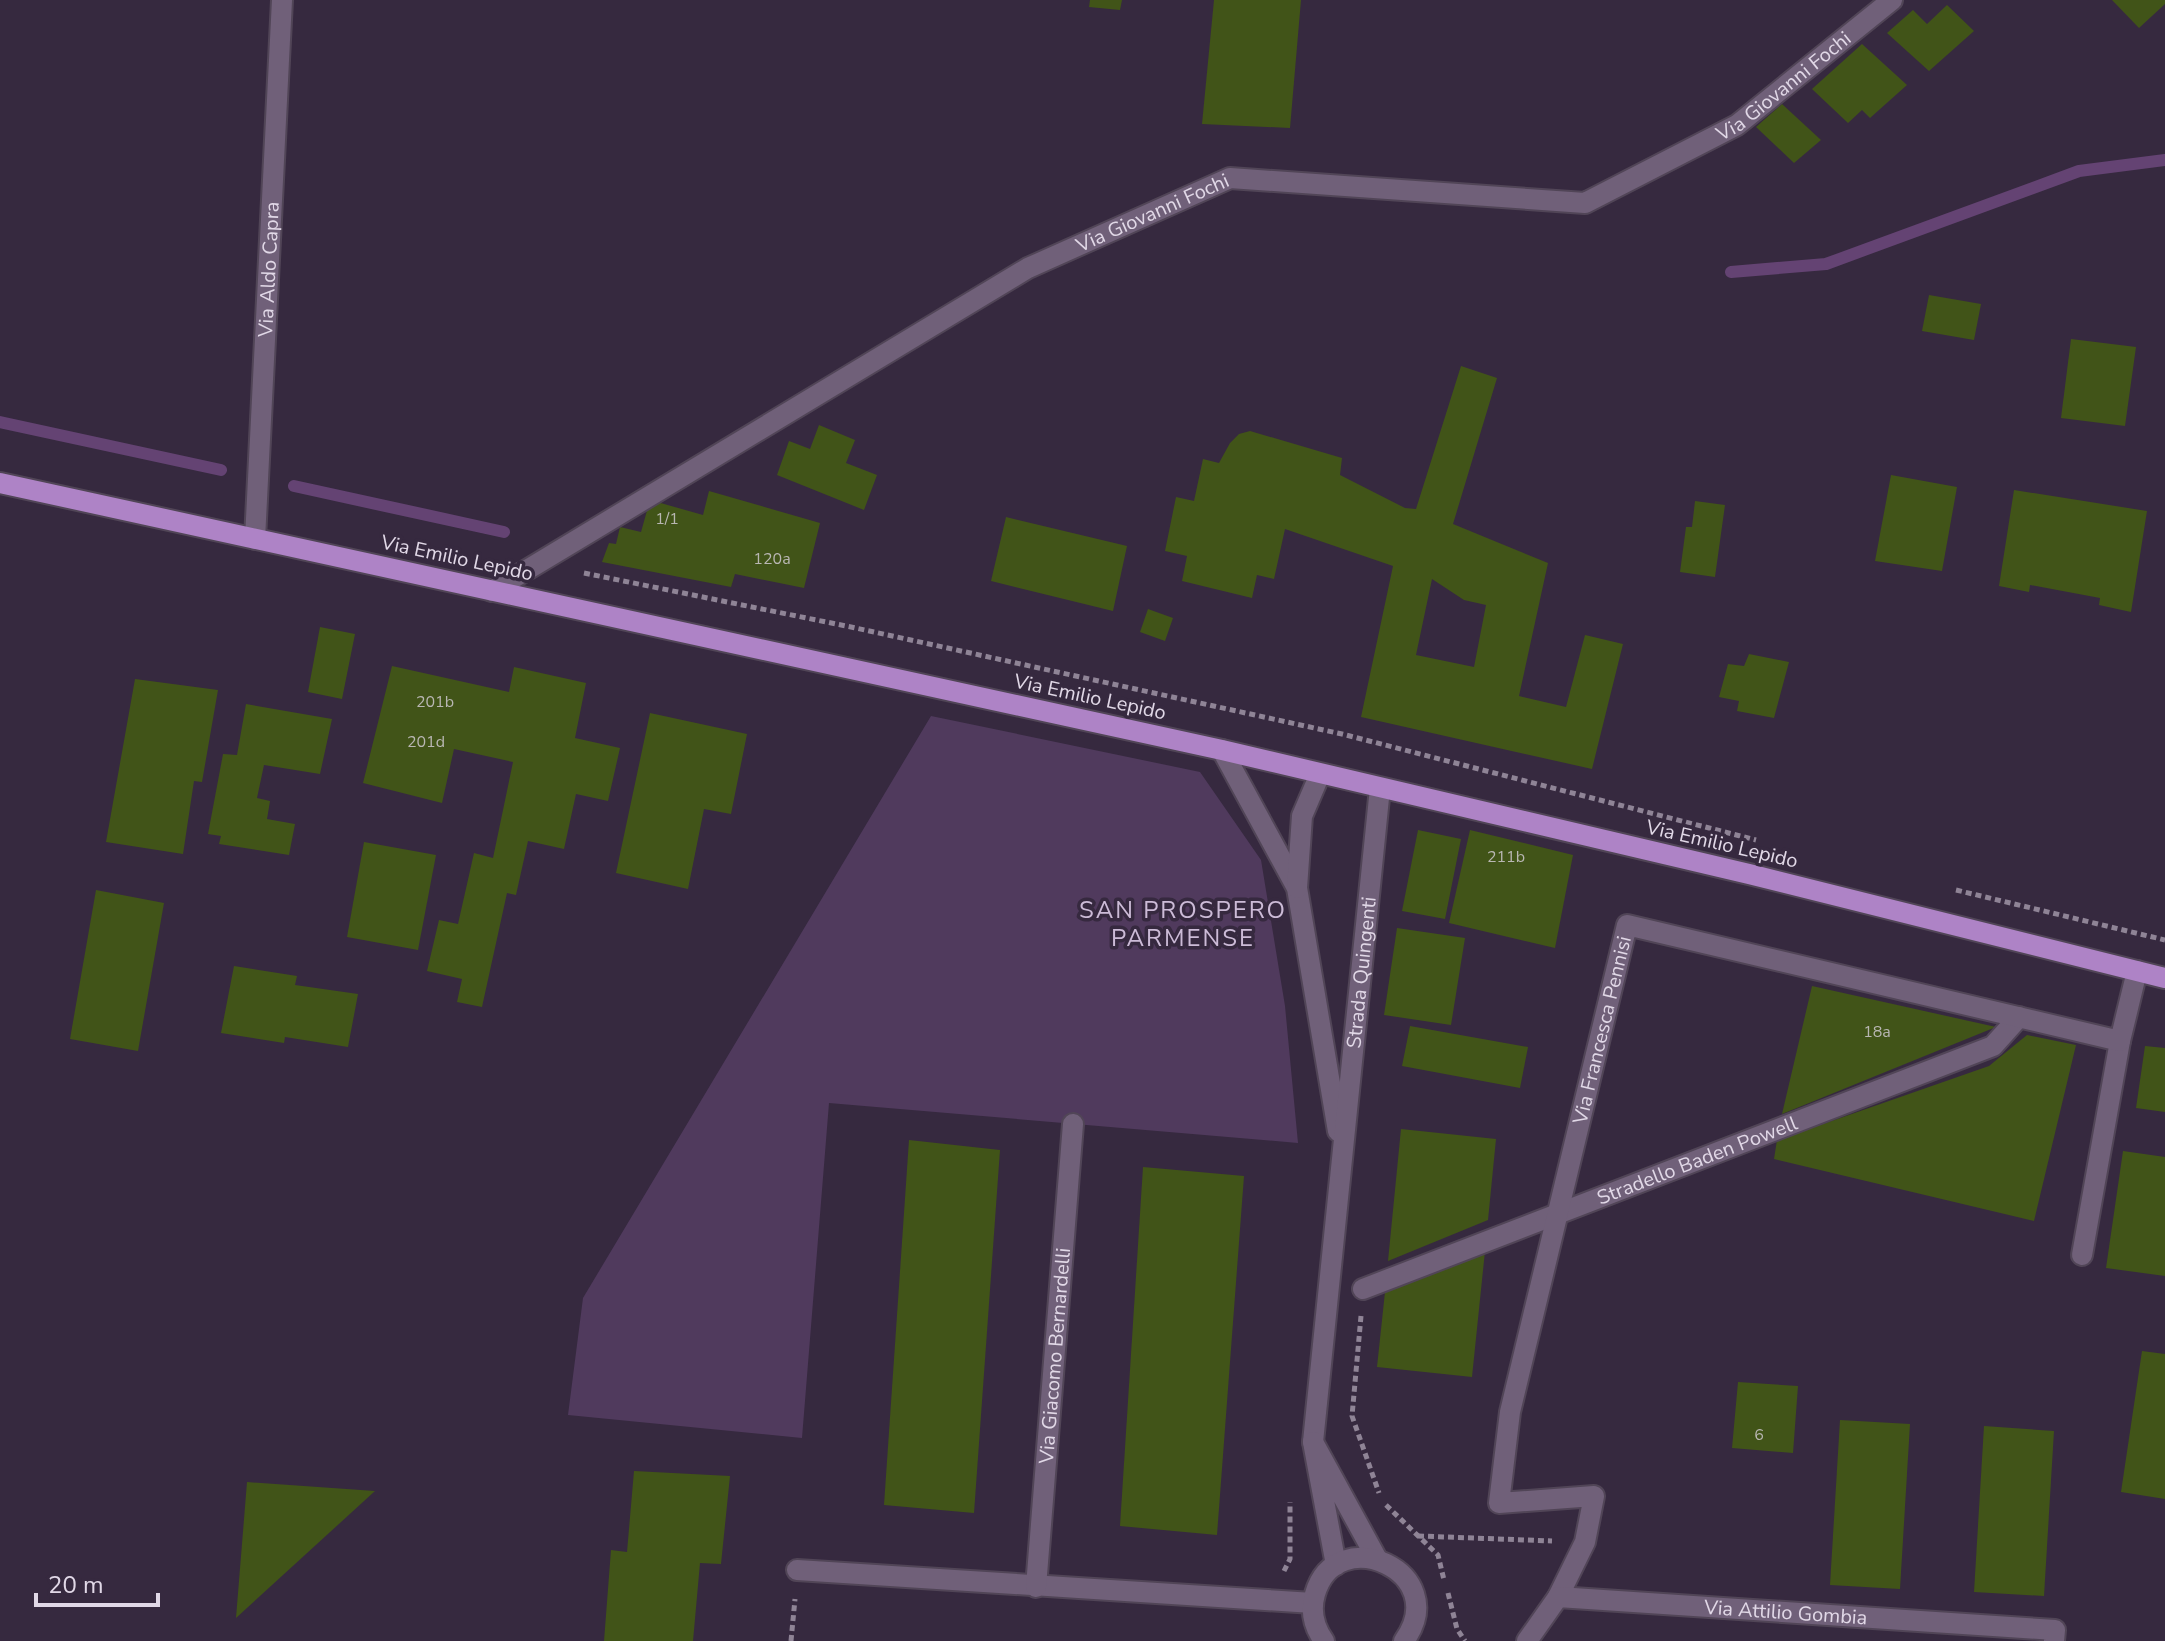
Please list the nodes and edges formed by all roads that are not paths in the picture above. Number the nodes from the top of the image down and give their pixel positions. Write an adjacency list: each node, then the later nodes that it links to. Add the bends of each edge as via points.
1 (282, 0): 4 (street, Via Aldo Capra)
2 (1892, 0): 5 (street, Via Giovanni Fochi, via 1737,125 1585,203 1230,178 1028,268)
3 (0, 483): 4 (main road, Via Emilio Lepido)
4 (255, 539): 5 (main road, Via Emilio Lepido)
5 (492, 591): 6 (main road, Via Emilio Lepido)
6 (1222, 750): 7 (main road, Via Emilio Lepido); 9 (street, Strada Quingenti)
7 (1320, 774): 8 (main road, Via Emilio Lepido); 9 (street, Strada Quingenti, via 1302,816)
8 (1380, 788): 10 (main road, Via Emilio Lepido); 15 (street, Strada Quingenti)
9 (1297, 888): 15 (street, Strada Quingenti)
10 (2137, 971): 11 (main road, Via Emilio Lepido); 13 (street)
11 (2165, 978)
12 (2019, 1017): 13 (street, Via Francesca Pennisi); 16 (street, Stradello Baden Powell, via 1993,1046); 16 (street, Via Francesca Pennisi, via 1627,925)
13 (2120, 1041): 17 (street)
14 (1073, 1124): 23 (street, Via Giacomo Bernardelli)
15 (1342, 1158): 19 (street, Strada Quingenti)
16 (1558, 1214): 18 (street, Stradello Baden Powell); 24 (street, Via Francesca Pennisi, via 1510,1412 1499,1503 1594,1496 1585,1542)
17 (2082, 1255)
18 (1363, 1289)
19 (1313, 1442): 20 (street); 21 (street, Strada Quingenti)
20 (1377, 1559): 21 (street, via 1363,1557); 27 (street, via 1405,1576 1413,1590 1415,1615)
21 (1336, 1565): 25 (street, via 1317,1588)
22 (797, 1570): 23 (street)
23 (1036, 1587): 25 (street)
24 (1558, 1597): 28 (street); 29 (street, Via Attilio Gombia, via 2055,1630)
25 (1313, 1603): 26 (street)
26 (1322, 1640)
27 (1407, 1640)
28 (1527, 1641)
29 (2054, 1641)

